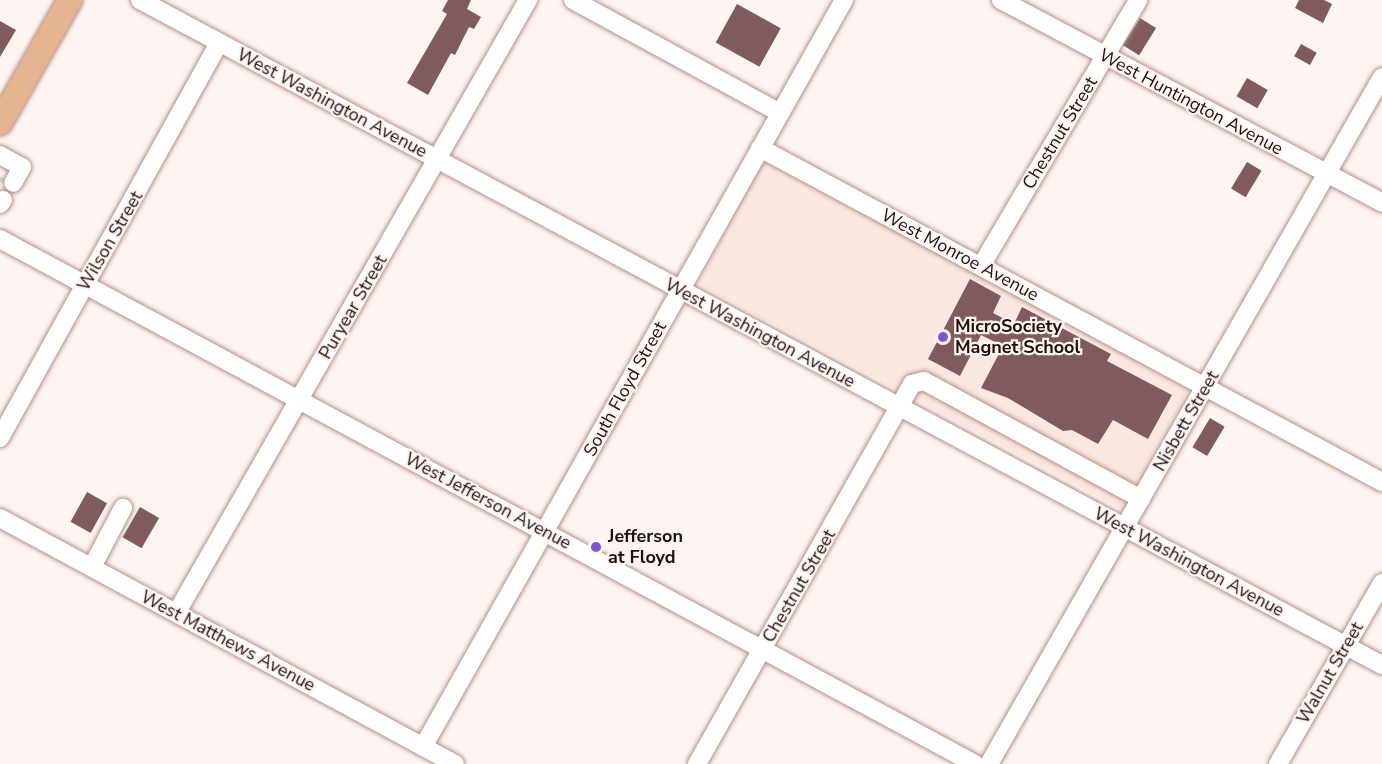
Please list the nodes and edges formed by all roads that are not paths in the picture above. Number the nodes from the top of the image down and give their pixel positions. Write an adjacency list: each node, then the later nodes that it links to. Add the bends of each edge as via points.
1 (70, 0): 12 (main road)
2 (140, 0): 8 (street, West Washington Avenue)
3 (528, 0): 14 (street, Puryear Street)
4 (573, 0): 11 (street)
5 (844, 0): 11 (street, South Floyd Street)
6 (1001, 0): 9 (street, West Huntington Avenue)
7 (1138, 0): 9 (street, Chestnut Street)
8 (219, 43): 14 (street, West Washington Avenue); 19 (street, Wilson Street)
9 (1105, 56): 15 (street, West Huntington Avenue); 18 (street, Chestnut Street)
10 (1382, 77): 15 (street, Nisbett Street)
11 (780, 113): 13 (street, South Floyd Street)
12 (0, 123)
13 (760, 148): 18 (street, West Monroe Avenue); 20 (street, South Floyd Street)
14 (438, 159): 20 (street, West Washington Avenue); 22 (street, Puryear Street)
15 (1327, 174): 16 (street, West Huntington Avenue); 21 (street, Nisbett Street)
16 (1382, 203)
17 (0, 239): 19 (street, West Jefferson Avenue)
18 (981, 266): 21 (street, West Monroe Avenue)
19 (84, 286): 22 (street, West Jefferson Avenue); 24 (street, Wilson Street)
20 (679, 290): 23 (street, West Washington Avenue); 30 (street, South Floyd Street)
21 (1205, 387): 25 (street, West Monroe Avenue); 26 (street, Nisbett Street)
22 (300, 400): 30 (street, West Jefferson Avenue); 33 (street, Puryear Street)
23 (901, 408): 26 (street, Chestnut Street, via 912,384 924,381); 29 (street, West Washington Avenue); 35 (street, Chestnut Street)
24 (0, 438)
25 (1382, 482)
26 (1141, 499): 29 (street, Nisbett Street)
27 (123, 508): 31 (street)
28 (0, 518): 31 (street, West Matthews Avenue)
29 (1125, 527): 34 (street, West Washington Avenue); 41 (street, Nisbett Street)
30 (547, 532): 35 (street, West Jefferson Avenue); 37 (street, South Floyd Street)
31 (92, 567): 33 (street, West Matthews Avenue)
32 (1382, 582): 34 (street, Walnut Street)
33 (177, 612): 37 (street, West Matthews Avenue)
34 (1346, 645): 36 (street, West Washington Avenue); 42 (street, Walnut Street)
35 (763, 650): 39 (street, Chestnut Street); 40 (street, West Jefferson Avenue)
36 (1382, 664)
37 (423, 747): 38 (street, West Matthews Avenue)
38 (455, 764)
39 (698, 764)
40 (975, 764)
41 (989, 764)
42 (1278, 764)

